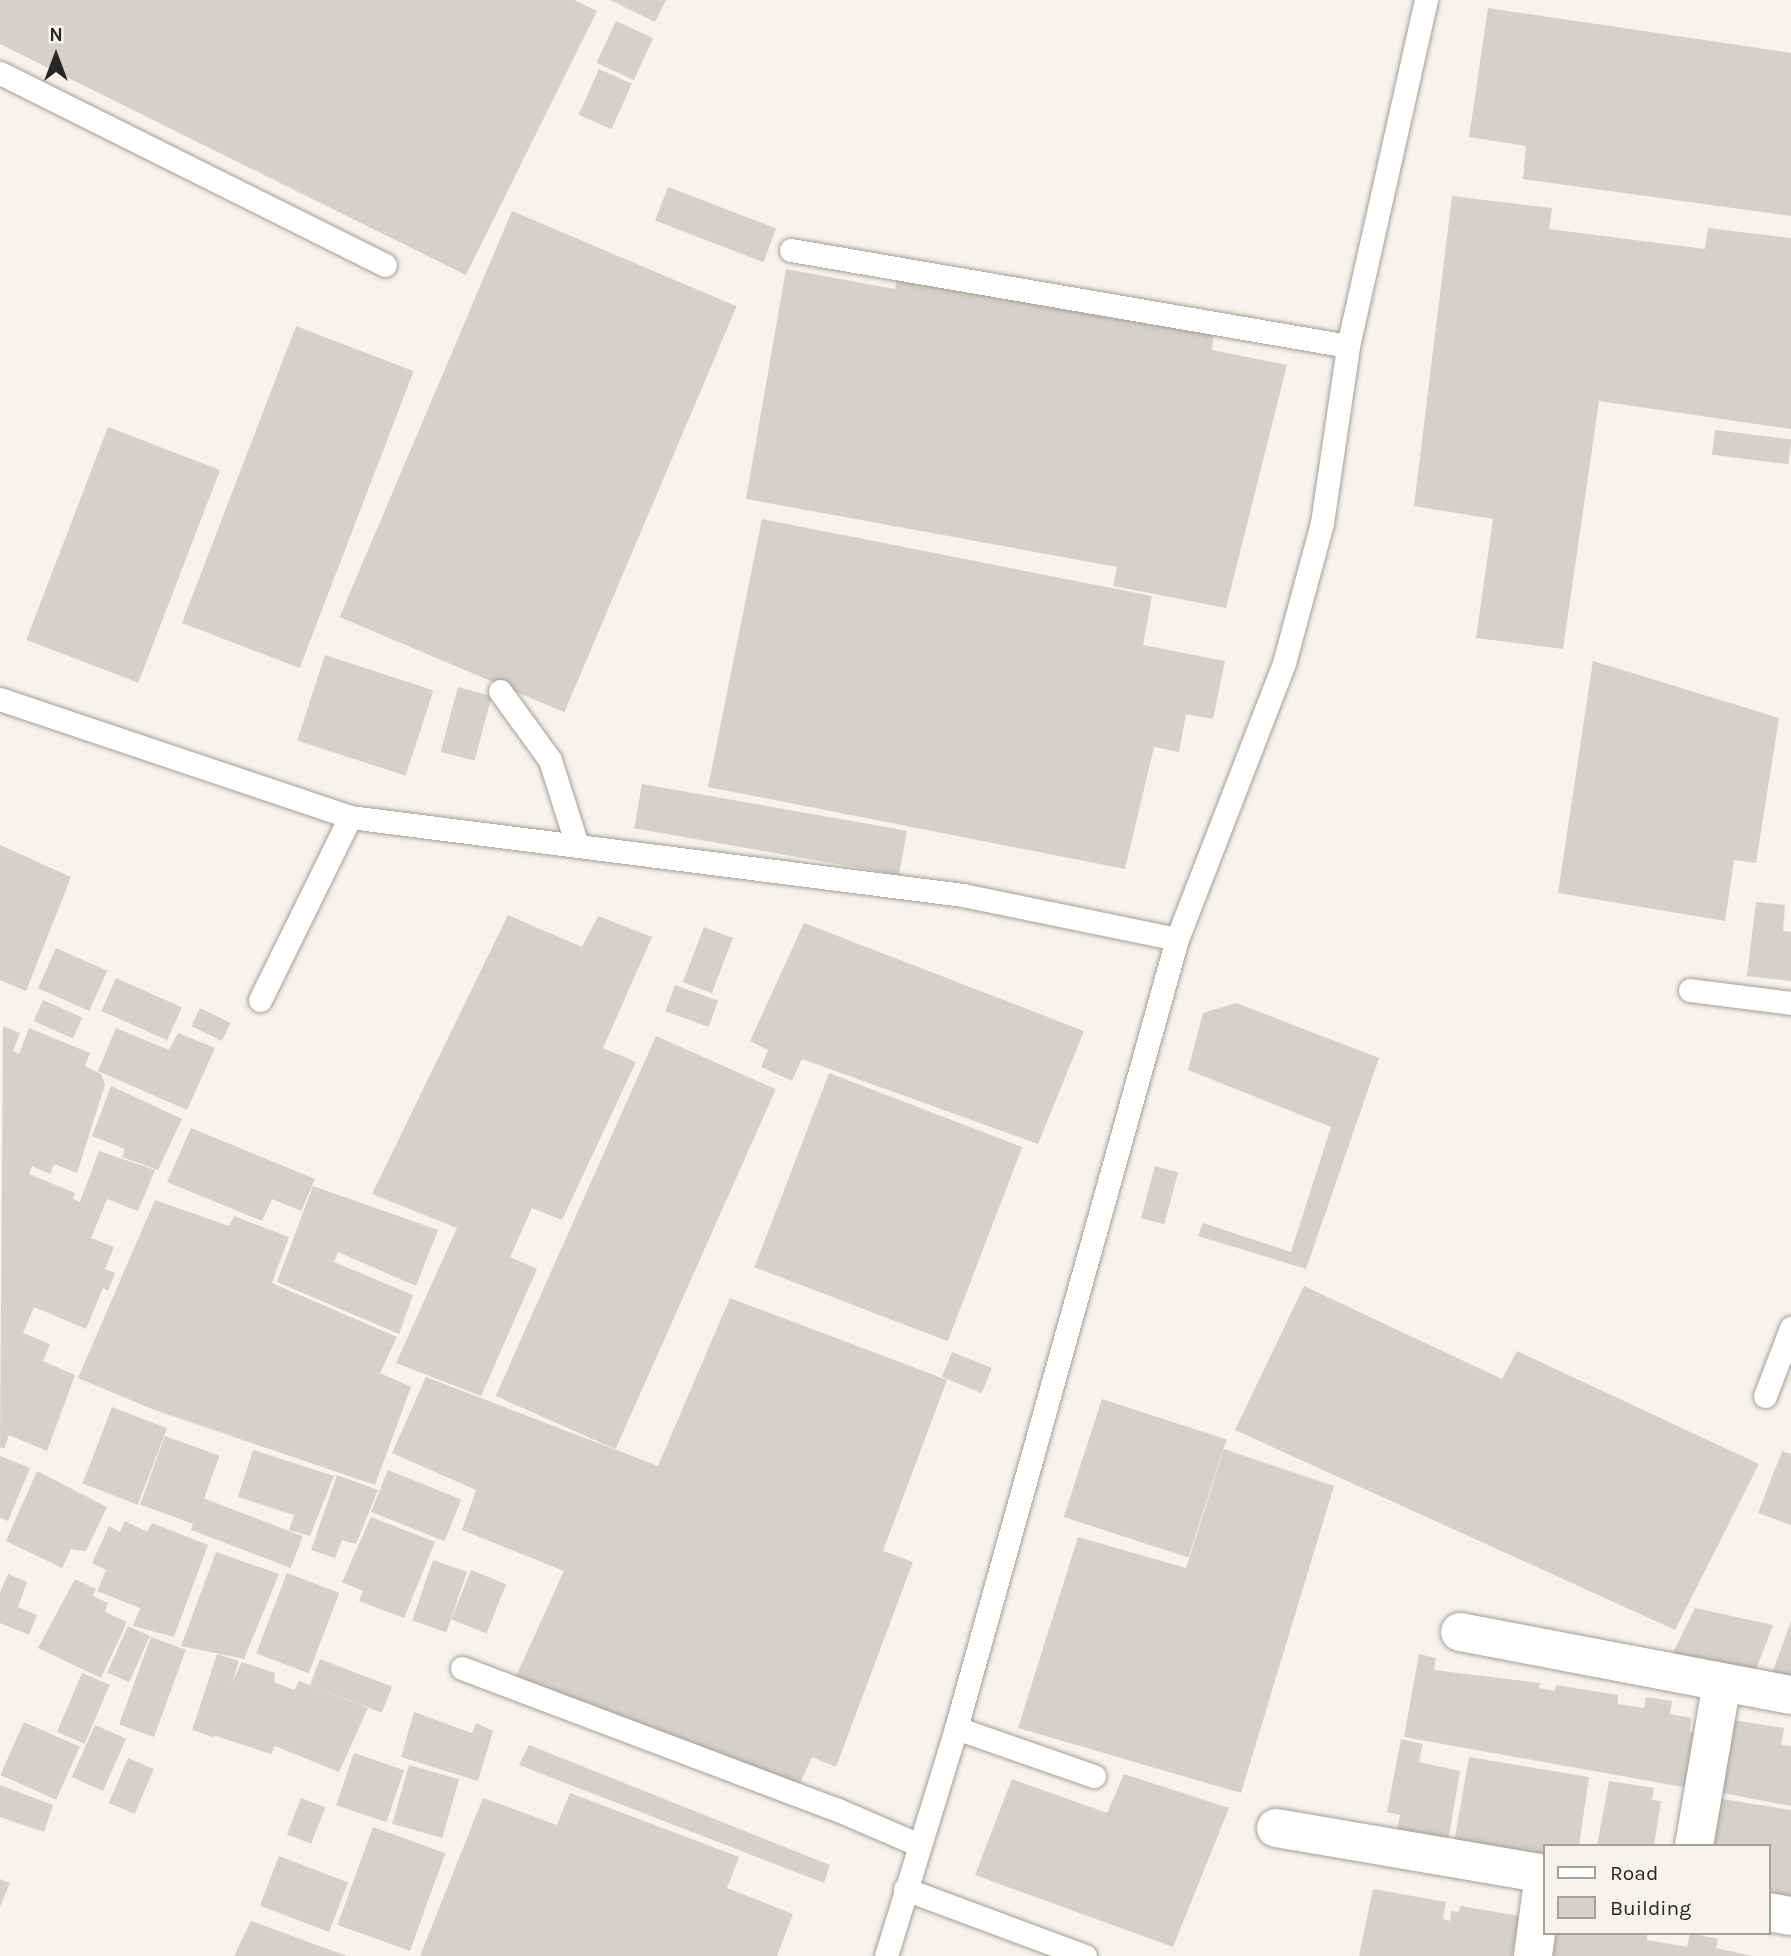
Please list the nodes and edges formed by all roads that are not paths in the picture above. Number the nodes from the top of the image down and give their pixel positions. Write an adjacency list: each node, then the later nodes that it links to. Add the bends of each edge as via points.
1 (1426, 0): 5 (lane)
2 (0, 74): 4 (lane)
3 (791, 250): 5 (lane)
4 (385, 265)
5 (1348, 346): 10 (lane, via 1322,523 1284,663)
6 (500, 691): 9 (lane, via 550,760)
7 (0, 699): 8 (lane)
8 (350, 817): 9 (lane); 12 (lane)
9 (577, 845): 10 (lane, via 963,895)
10 (1177, 939): 20 (lane)
11 (1690, 990): 13 (lane)
12 (260, 1000)
13 (1791, 1003)
14 (1791, 1328): 15 (lane)
15 (1765, 1396)
16 (1460, 1632): 18 (street)
17 (462, 1668): 24 (lane, via 836,1809)
18 (1722, 1682): 19 (street); 23 (street)
19 (1791, 1695)
20 (956, 1728): 21 (lane); 24 (lane)
21 (1094, 1776)
22 (1276, 1828): 25 (street)
23 (1694, 1844)
24 (919, 1845): 26 (lane)
25 (1542, 1874)
26 (905, 1889): 30 (lane); 31 (lane)
27 (1542, 1889): 32 (street)
28 (1770, 1912): 29 (street)
29 (1791, 1916)
30 (886, 1956)
31 (1085, 1956)
32 (1533, 1956)

